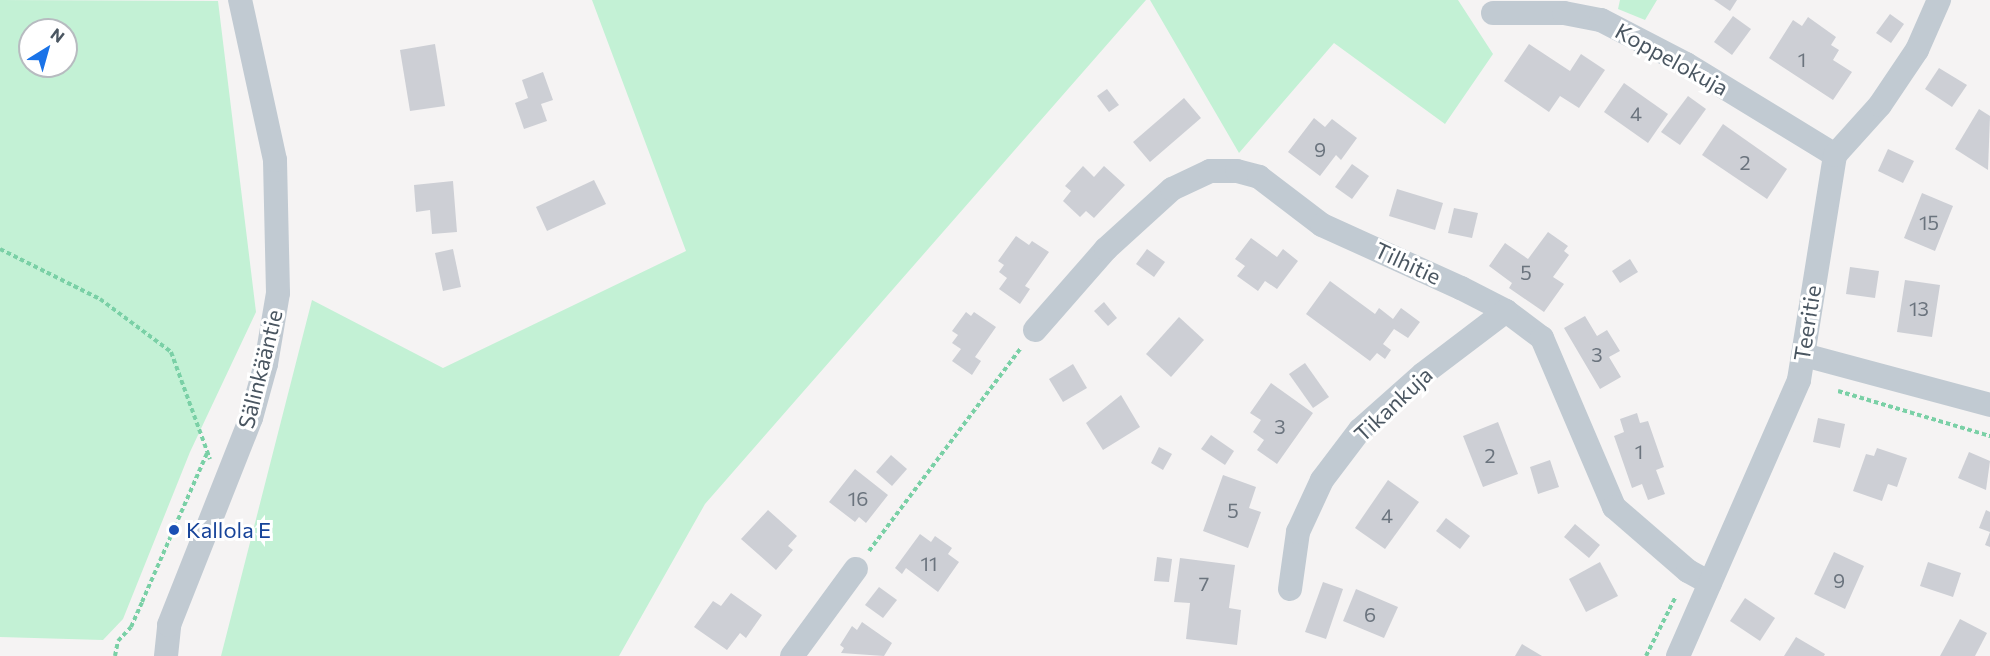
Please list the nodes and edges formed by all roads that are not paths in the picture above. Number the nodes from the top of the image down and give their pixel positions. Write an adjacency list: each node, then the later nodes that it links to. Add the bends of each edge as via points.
1 (240, 0): 12 (street, Sälinkääntie, via 275,160 279,293 251,418 169,625)
2 (1939, 0): 4 (street, via 1917,50 1892,87)
3 (1493, 13): 4 (street, Koppelokuja, via 1564,13 1601,20 1686,64)
4 (1835, 155): 7 (street, Teeritie)
5 (1506, 311): 6 (street, Tilhitie, via 1322,225 1259,177 1237,171 1210,171 1172,189 1106,249); 10 (street, Tilhitie, via 1542,338 1614,507 1688,571); 11 (street, Tikankuja, via 1423,374 1360,430 1322,480 1298,532)
6 (1035, 330)
7 (1804, 355): 8 (street); 10 (street, Teeritie, via 1798,380)
8 (1990, 405)
9 (856, 569): 13 (street)
10 (1710, 583): 14 (street, Teeritie)
11 (1290, 589)
12 (166, 656)
13 (792, 656)
14 (1678, 656)

